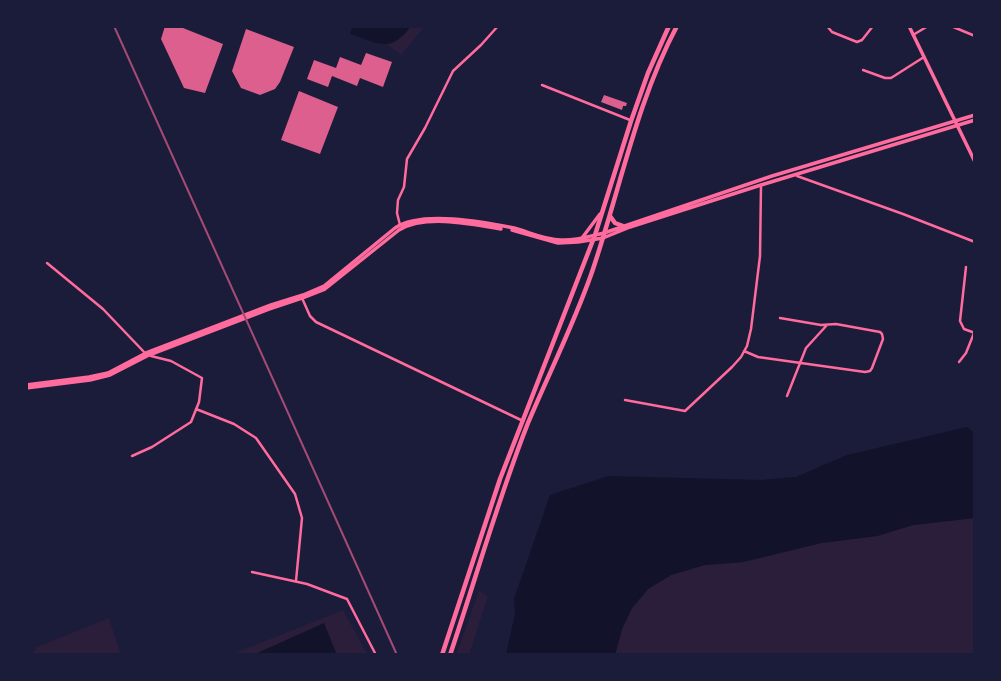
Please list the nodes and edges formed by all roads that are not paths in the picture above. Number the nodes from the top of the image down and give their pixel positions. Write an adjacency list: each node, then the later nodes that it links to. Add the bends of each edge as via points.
1 (498, 26): 22 (street, via 453,71 407,159 398,200)
2 (669, 26): 15 (main road)
3 (677, 26): 21 (main road, via 653,78)
4 (827, 26): 5 (street, via 857,42)
5 (873, 26)
6 (909, 26): 9 (street)
7 (928, 26): 9 (street)
8 (951, 26): 10 (street)
9 (913, 35): 11 (street)
10 (975, 36)
11 (924, 57): 12 (street, via 891,78); 16 (street)
12 (863, 70)
13 (542, 85): 15 (street)
14 (975, 118): 16 (street)
15 (631, 121): 20 (main road)
16 (956, 124): 17 (street); 18 (street); 23 (street, via 772,176)
17 (975, 162)
18 (793, 174): 19 (street); 27 (street)
19 (761, 185): 24 (street); 34 (street, via 760,256)
20 (601, 212): 25 (street); 26 (main road)
21 (610, 216): 23 (main road); 24 (main road)
22 (400, 225): 25 (street, via 439,219 477,222 558,240); 35 (street, via 324,286)
23 (623, 226): 24 (street)
24 (604, 235): 26 (street); 48 (main road, via 579,307 528,423)
25 (582, 238): 26 (street)
26 (594, 238): 30 (street, via 558,243 476,225 410,224 325,289); 42 (main road)
27 (975, 242)
28 (47, 263): 35 (street, via 103,309)
29 (966, 267): 33 (street, via 960,321)
30 (302, 298): 35 (street); 42 (street, via 316,322)
31 (780, 317): 32 (street)
32 (827, 325): 37 (street, via 806,348); 37 (street, via 882,334 870,371)
33 (974, 333): 36 (street)
34 (744, 351): 37 (street); 40 (street, via 685,411)
35 (147, 354): 38 (street, via 110,375); 41 (street, via 202,378)
36 (959, 362)
37 (800, 363): 39 (street)
38 (26, 386)
39 (787, 396)
40 (625, 400)
41 (197, 409): 43 (street, via 191,422); 45 (street, via 256,438 295,494 302,517)
42 (522, 421): 47 (main road)
43 (132, 456)
44 (253, 572): 45 (street)
45 (296, 581): 46 (street, via 347,599)
46 (376, 655)
47 (442, 655)
48 (450, 655)

